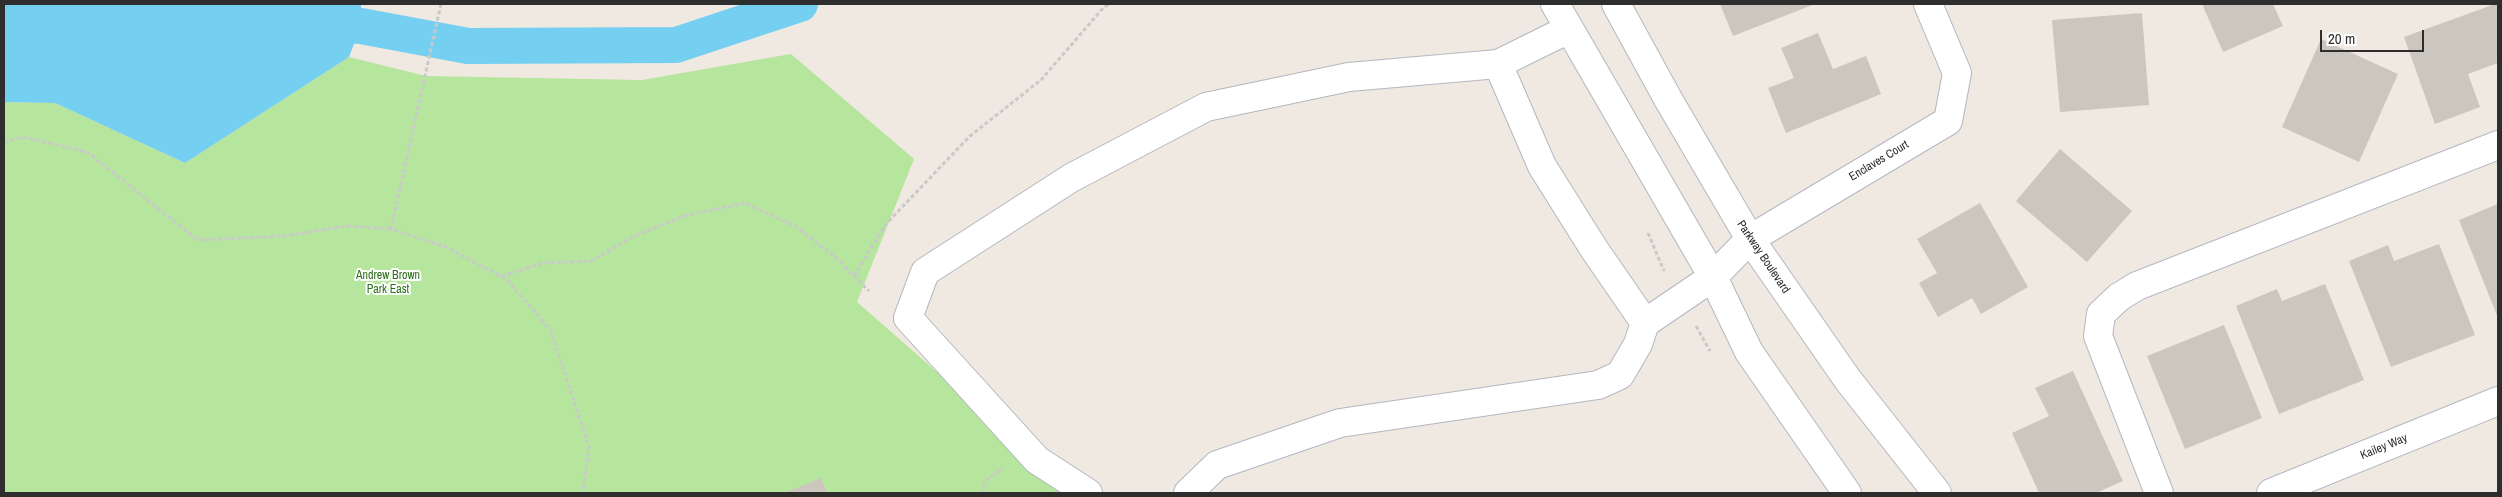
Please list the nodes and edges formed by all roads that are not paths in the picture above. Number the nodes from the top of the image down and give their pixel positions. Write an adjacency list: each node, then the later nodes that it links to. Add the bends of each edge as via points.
1 (1555, 4): 4 (street)
2 (1616, 4): 7 (street, Parkway Boulevard)
3 (1928, 4): 7 (street, Enclaves Court, via 1957,73 1948,121)
4 (1569, 29): 5 (street); 8 (street)
5 (1498, 64): 9 (street, via 1542,166); 11 (street, via 1349,77 1206,107 1071,178 925,272 908,318 1037,460)
6 (2498, 145): 16 (street, via 2118,296 2101,314 2098,336)
7 (1750, 239): 8 (street, Enclaves Court); 15 (street, Parkway Boulevard, via 1848,380)
8 (1713, 277): 9 (street, Enclaves Court); 14 (street, via 1749,352)
9 (1645, 323): 13 (street, via 1638,344 1620,375 1598,386 1340,423 1217,466)
10 (2498, 401): 17 (street, Kailey Way)
11 (1085, 491): 12 (street, via 1053,490)
12 (1046, 493)
13 (1188, 493)
14 (1847, 493)
15 (1937, 493)
16 (2159, 493)
17 (2271, 493)

